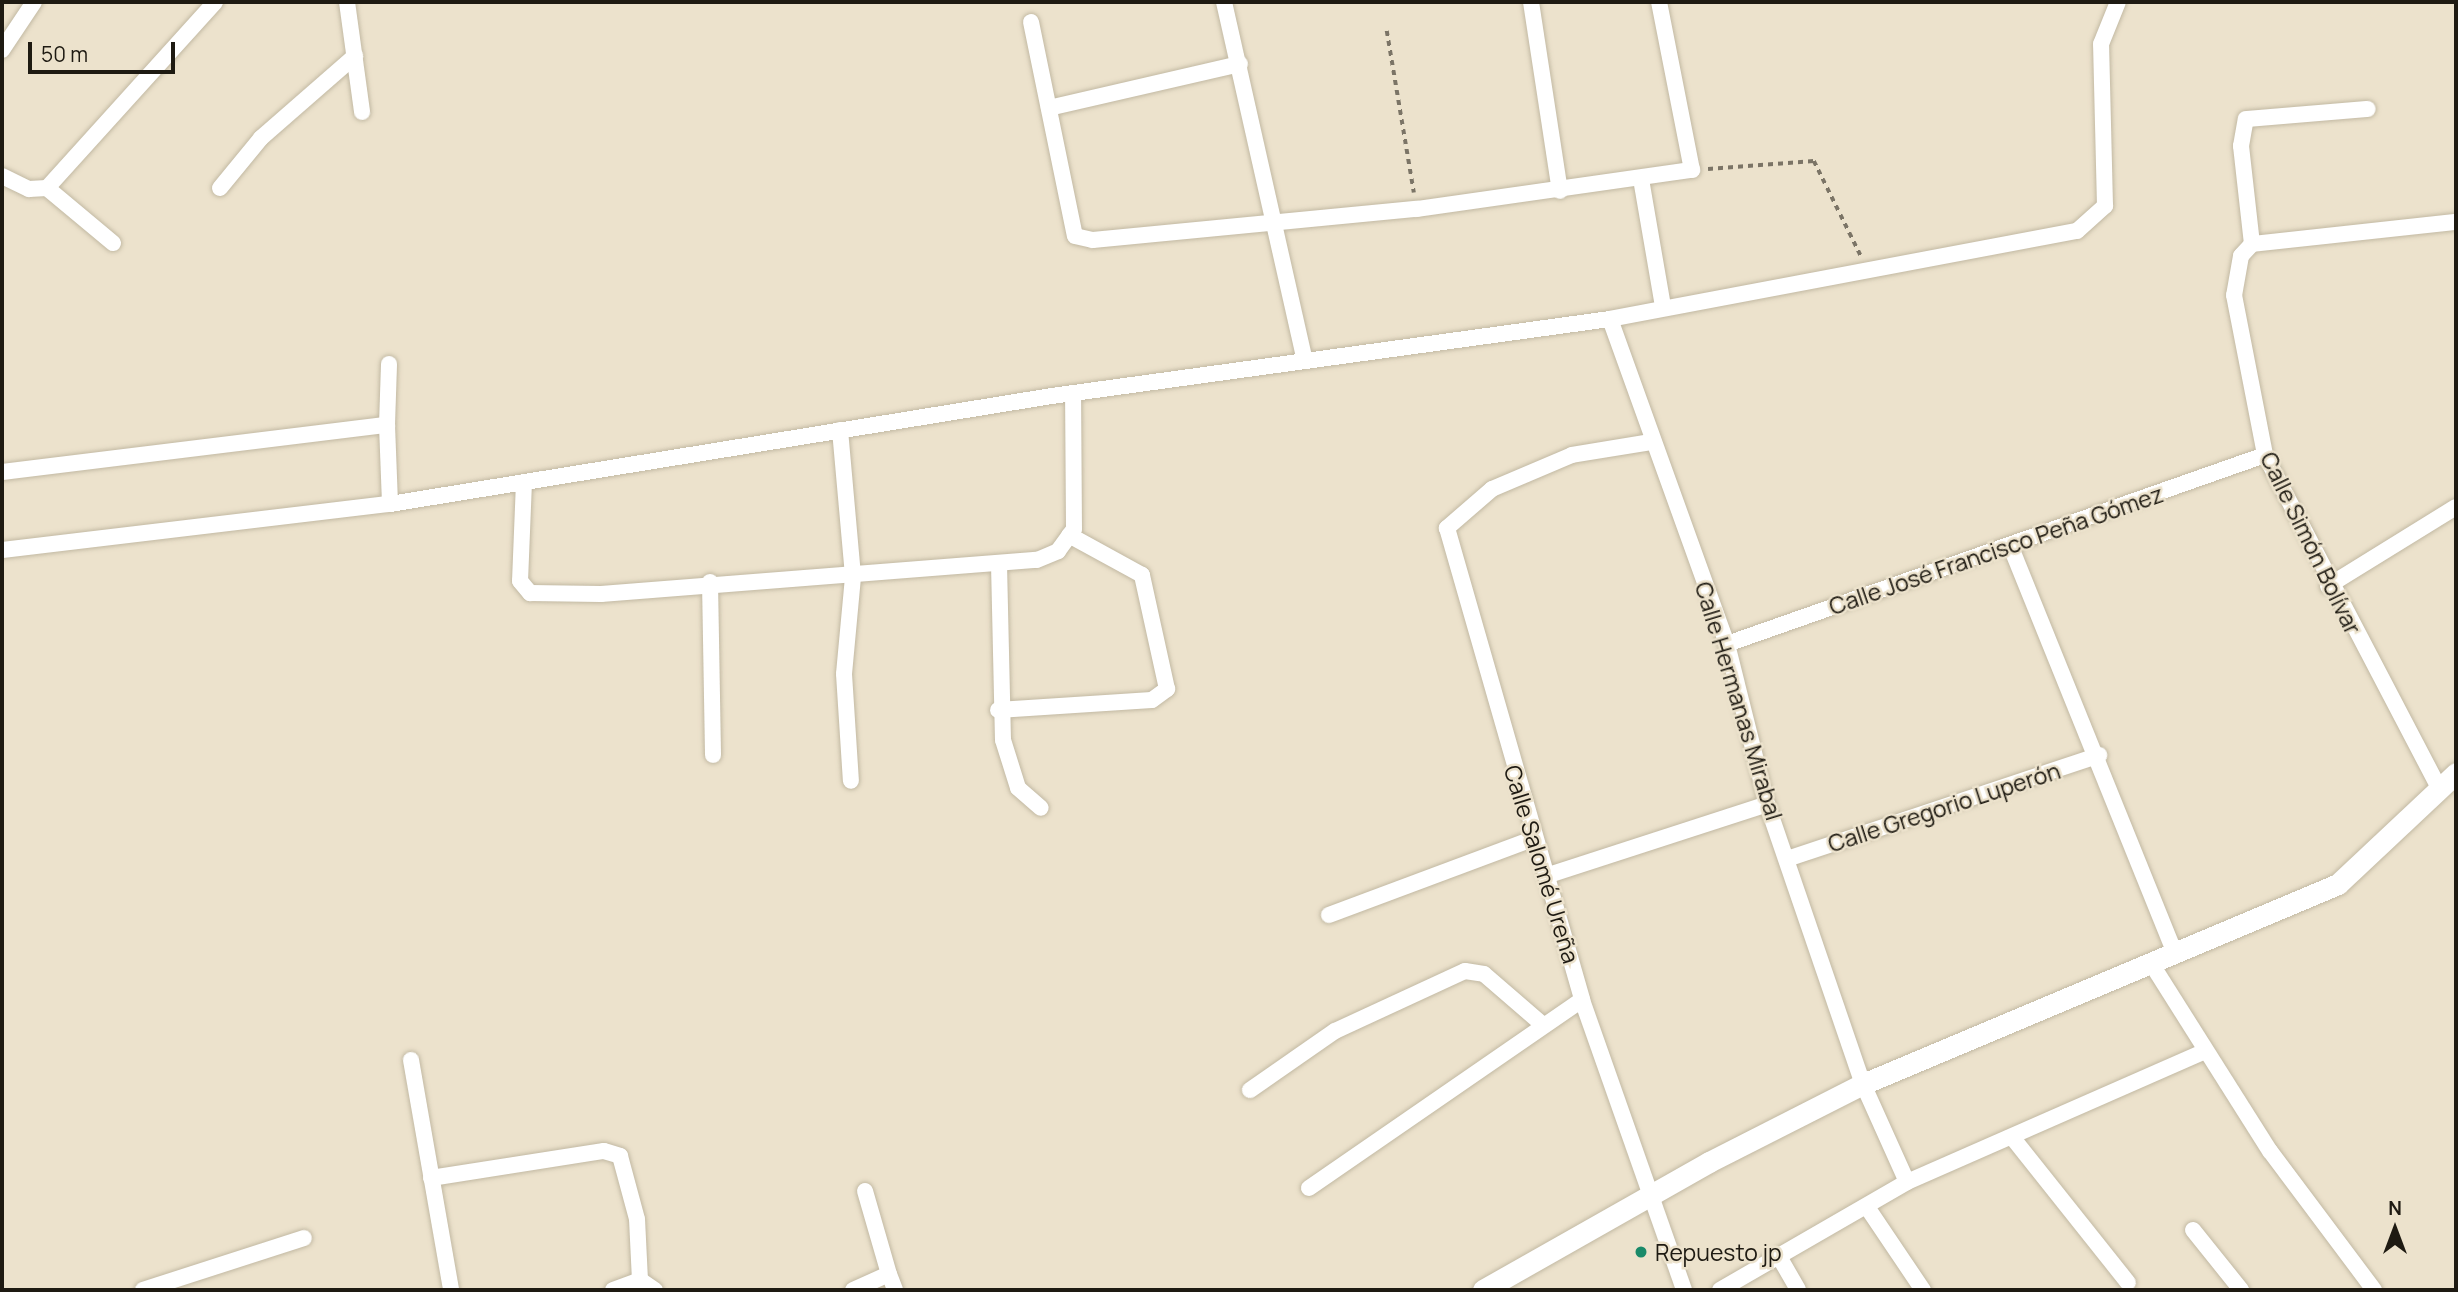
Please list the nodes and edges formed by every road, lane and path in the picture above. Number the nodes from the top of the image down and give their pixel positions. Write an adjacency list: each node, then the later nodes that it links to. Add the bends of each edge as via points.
1 (34, 2): 10 (street)
2 (215, 2): 19 (street)
3 (347, 2): 11 (street)
4 (1224, 2): 12 (street)
5 (1531, 2): 21 (street)
6 (1659, 2): 16 (street)
7 (2118, 2): 27 (street, via 2101,44 2107,183 2105,206 2095,221 2077,231)
8 (1031, 22): 13 (street)
9 (1387, 31): 22 (path)
10 (2, 50)
11 (355, 56): 15 (street); 20 (street, via 261,138)
12 (1240, 64): 13 (street); 24 (street)
13 (1049, 108): 24 (street, via 1075,236 1082,240)
14 (2368, 109): 26 (street, via 2246,119 2241,146)
15 (362, 112)
16 (1692, 170): 18 (street); 27 (path, via 1814,161)
17 (2, 176): 19 (street, via 29,190)
18 (1640, 179): 21 (street); 28 (street)
19 (47, 188): 25 (street)
20 (220, 188)
21 (1560, 191): 22 (street)
22 (1417, 209): 24 (street)
23 (2456, 222): 26 (street)
24 (1274, 223): 30 (street)
25 (113, 243)
26 (2252, 244): 36 (street, Calle Simón Bolívar, via 2241,256 2234,295)
27 (1868, 271): 28 (street)
28 (1663, 307): 29 (street)
29 (1610, 318): 30 (street); 35 (street, Calle Hermanas Mirabal)
30 (1305, 360): 32 (street)
31 (389, 364): 33 (street)
32 (1073, 393): 34 (street); 41 (street, via 1075,522)
33 (387, 425): 37 (street); 39 (street)
34 (839, 430): 38 (street); 45 (street)
35 (1651, 442): 48 (street, Calle Hermanas Mirabal); 57 (street, Calle Salomé Ureña, via 1572,454 1492,489 1447,528)
36 (2264, 454): 42 (street, Calle José Francisco Peña Gómez); 47 (street, Calle Simón Bolívar)
37 (2, 472)
38 (524, 482): 39 (street); 46 (street, via 520,581 530,593 601,594)
39 (390, 504): 43 (street)
40 (2456, 507): 47 (street)
41 (1069, 535): 44 (street, via 1058,551 1037,560); 49 (street, via 1142,575 1167,689 1152,700)
42 (2010, 545): 48 (street, Calle José Francisco Peña Gómez); 51 (street)
43 (2, 550)
44 (999, 564): 45 (street); 49 (street)
45 (853, 578): 46 (street); 53 (street, via 844,674)
46 (710, 582): 50 (street)
47 (2328, 586): 54 (street, Calle Simón Bolívar)
48 (1727, 645): 55 (street, Calle Hermanas Mirabal)
49 (998, 709): 56 (street, via 1018,788)
50 (713, 755)
51 (2099, 755): 58 (street, Calle Gregorio Luperón); 61 (street)
52 (2456, 773): 54 (street)
53 (851, 781)
54 (2439, 788): 61 (street, via 2338,884)
55 (1767, 804): 58 (street, Calle Hermanas Mirabal); 59 (street)
56 (1041, 808)
57 (1532, 839): 59 (street, Calle Salomé Ureña); 60 (street)
58 (1790, 858): 67 (street, Calle Hermanas Mirabal)
59 (1546, 876): 63 (street, Calle Salomé Ureña)
60 (1329, 915)
61 (2175, 953): 62 (street)
62 (2151, 963): 65 (street); 67 (street)
63 (1581, 1000): 64 (street); 74 (street, Calle Salomé Ureña)
64 (1543, 1025): 68 (street, via 1484,974 1465,971 1335,1031); 72 (street)
65 (2205, 1051): 69 (street); 94 (street)
66 (411, 1060): 70 (street)
67 (1863, 1084): 71 (street, Calle Hermanas Mirabal); 74 (street)
68 (1250, 1090)
69 (2012, 1137): 71 (street); 81 (street)
70 (431, 1178): 80 (street, via 604,1151 620,1156 637,1219); 83 (street)
71 (1907, 1182): 75 (street)
72 (1310, 1188)
73 (865, 1191): 79 (street)
74 (1646, 1198): 88 (street); 89 (street, Calle Salomé Ureña)
75 (1869, 1210): 78 (street); 92 (street)
76 (2193, 1230): 93 (street)
77 (303, 1238): 82 (street)
78 (1781, 1260): 90 (street); 91 (street)
79 (888, 1274): 86 (street); 87 (street)
80 (640, 1280): 84 (street); 85 (street)
81 (2128, 1283)
82 (142, 1290)
83 (451, 1290)
84 (613, 1290)
85 (655, 1290)
86 (853, 1290)
87 (895, 1290)
88 (1483, 1290)
89 (1684, 1290)
90 (1720, 1290)
91 (1798, 1290)
92 (1923, 1290)
93 (2241, 1290)
94 (2374, 1290)

